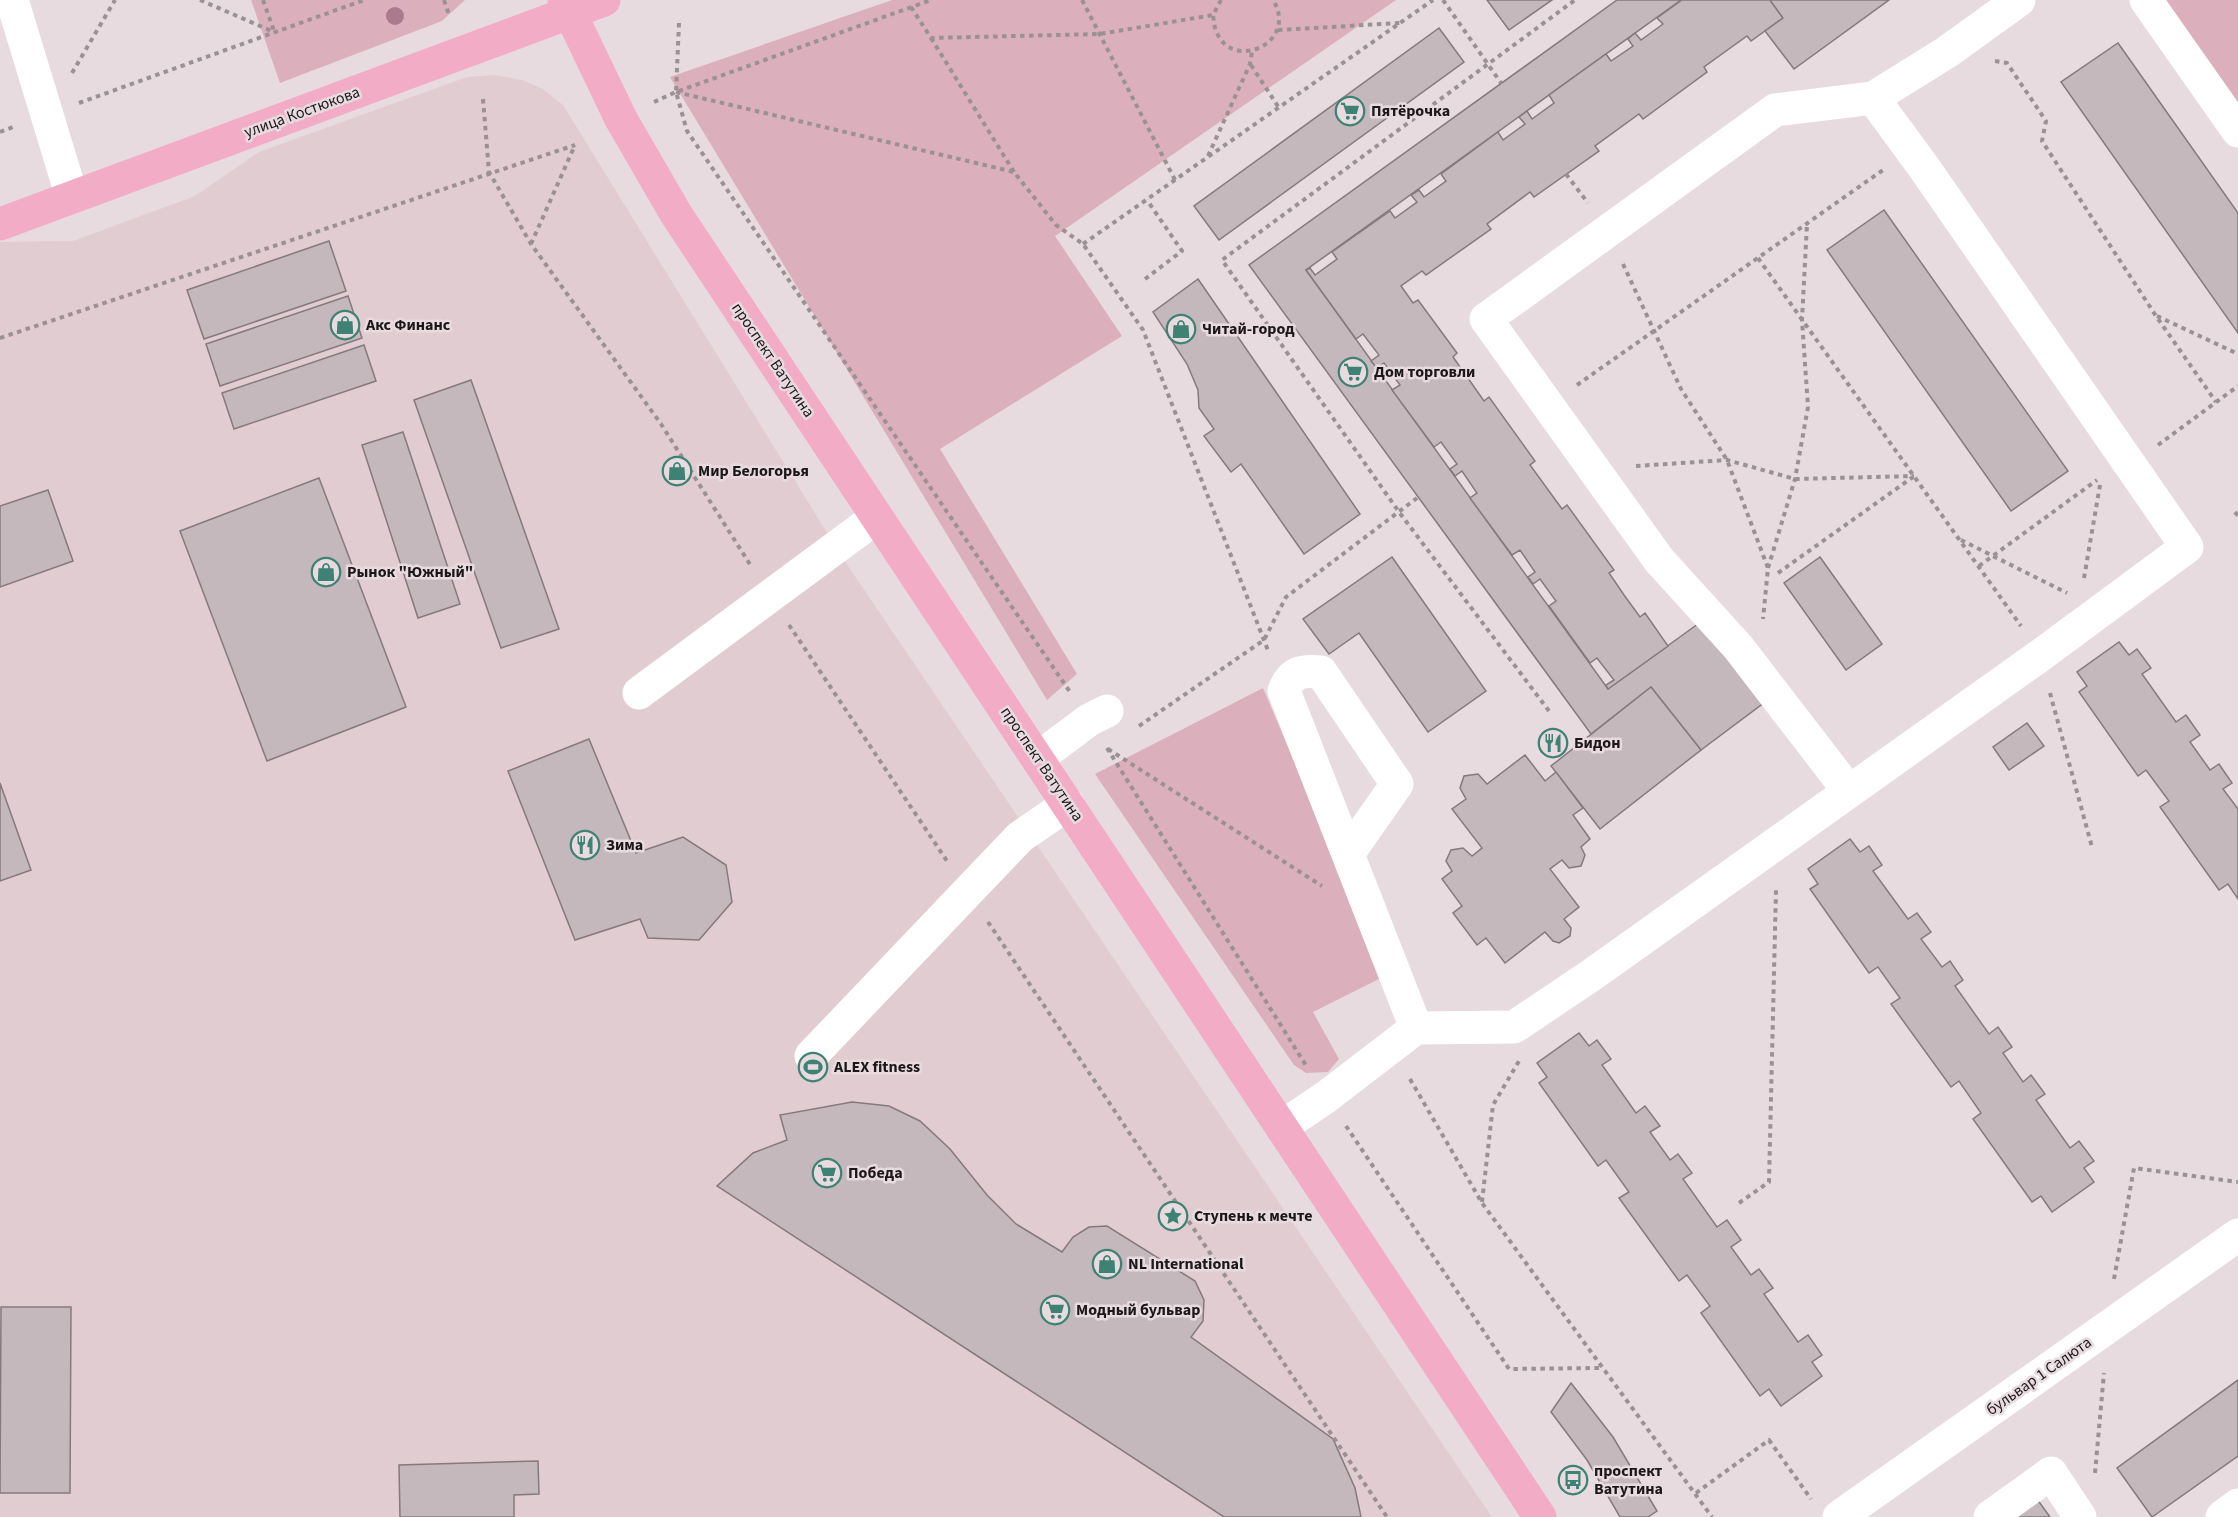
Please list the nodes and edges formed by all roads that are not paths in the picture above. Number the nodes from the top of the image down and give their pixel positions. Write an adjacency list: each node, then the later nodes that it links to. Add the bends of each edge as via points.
1 (12, 0): 8 (street)
2 (604, 0): 5 (main road, улица Костюкова)
3 (2019, 0): 6 (street, via 1947,52)
4 (2146, 0): 7 (street)
5 (566, 6): 8 (main road, улица Костюкова); 10 (main road, проспект Ватутина, via 621,119 675,214)
6 (1873, 98): 14 (street, via 2187,547 2091,605 2038,657); 14 (street, via 1775,110 1486,319 1659,560 1738,647)
7 (2238, 131)
8 (72, 197): 9 (main road, улица Костюкова)
9 (0, 224)
10 (877, 517): 11 (street); 13 (main road, проспект Ватутина)
11 (639, 693)
12 (1104, 724): 13 (street)
13 (1038, 758): 15 (main road, проспект Ватутина)
14 (1848, 790): 17 (street, via 1515,1027)
15 (1068, 804): 18 (street, via 1020,837); 19 (main road, проспект Ватутина)
16 (1348, 854): 16 (street, via 1284,691 1289,678 1302,670 1321,672 1397,784); 17 (street)
17 (1403, 1037): 19 (street)
18 (812, 1056)
19 (1283, 1126): 23 (main road, проспект Ватутина)
20 (2238, 1235): 22 (street, бульвар 1 Салюта)
21 (2238, 1505): 26 (street)
22 (1828, 1513)
23 (1540, 1517)
24 (1990, 1517): 25 (street, via 2051,1473)
25 (2080, 1517)
26 (2222, 1517)

